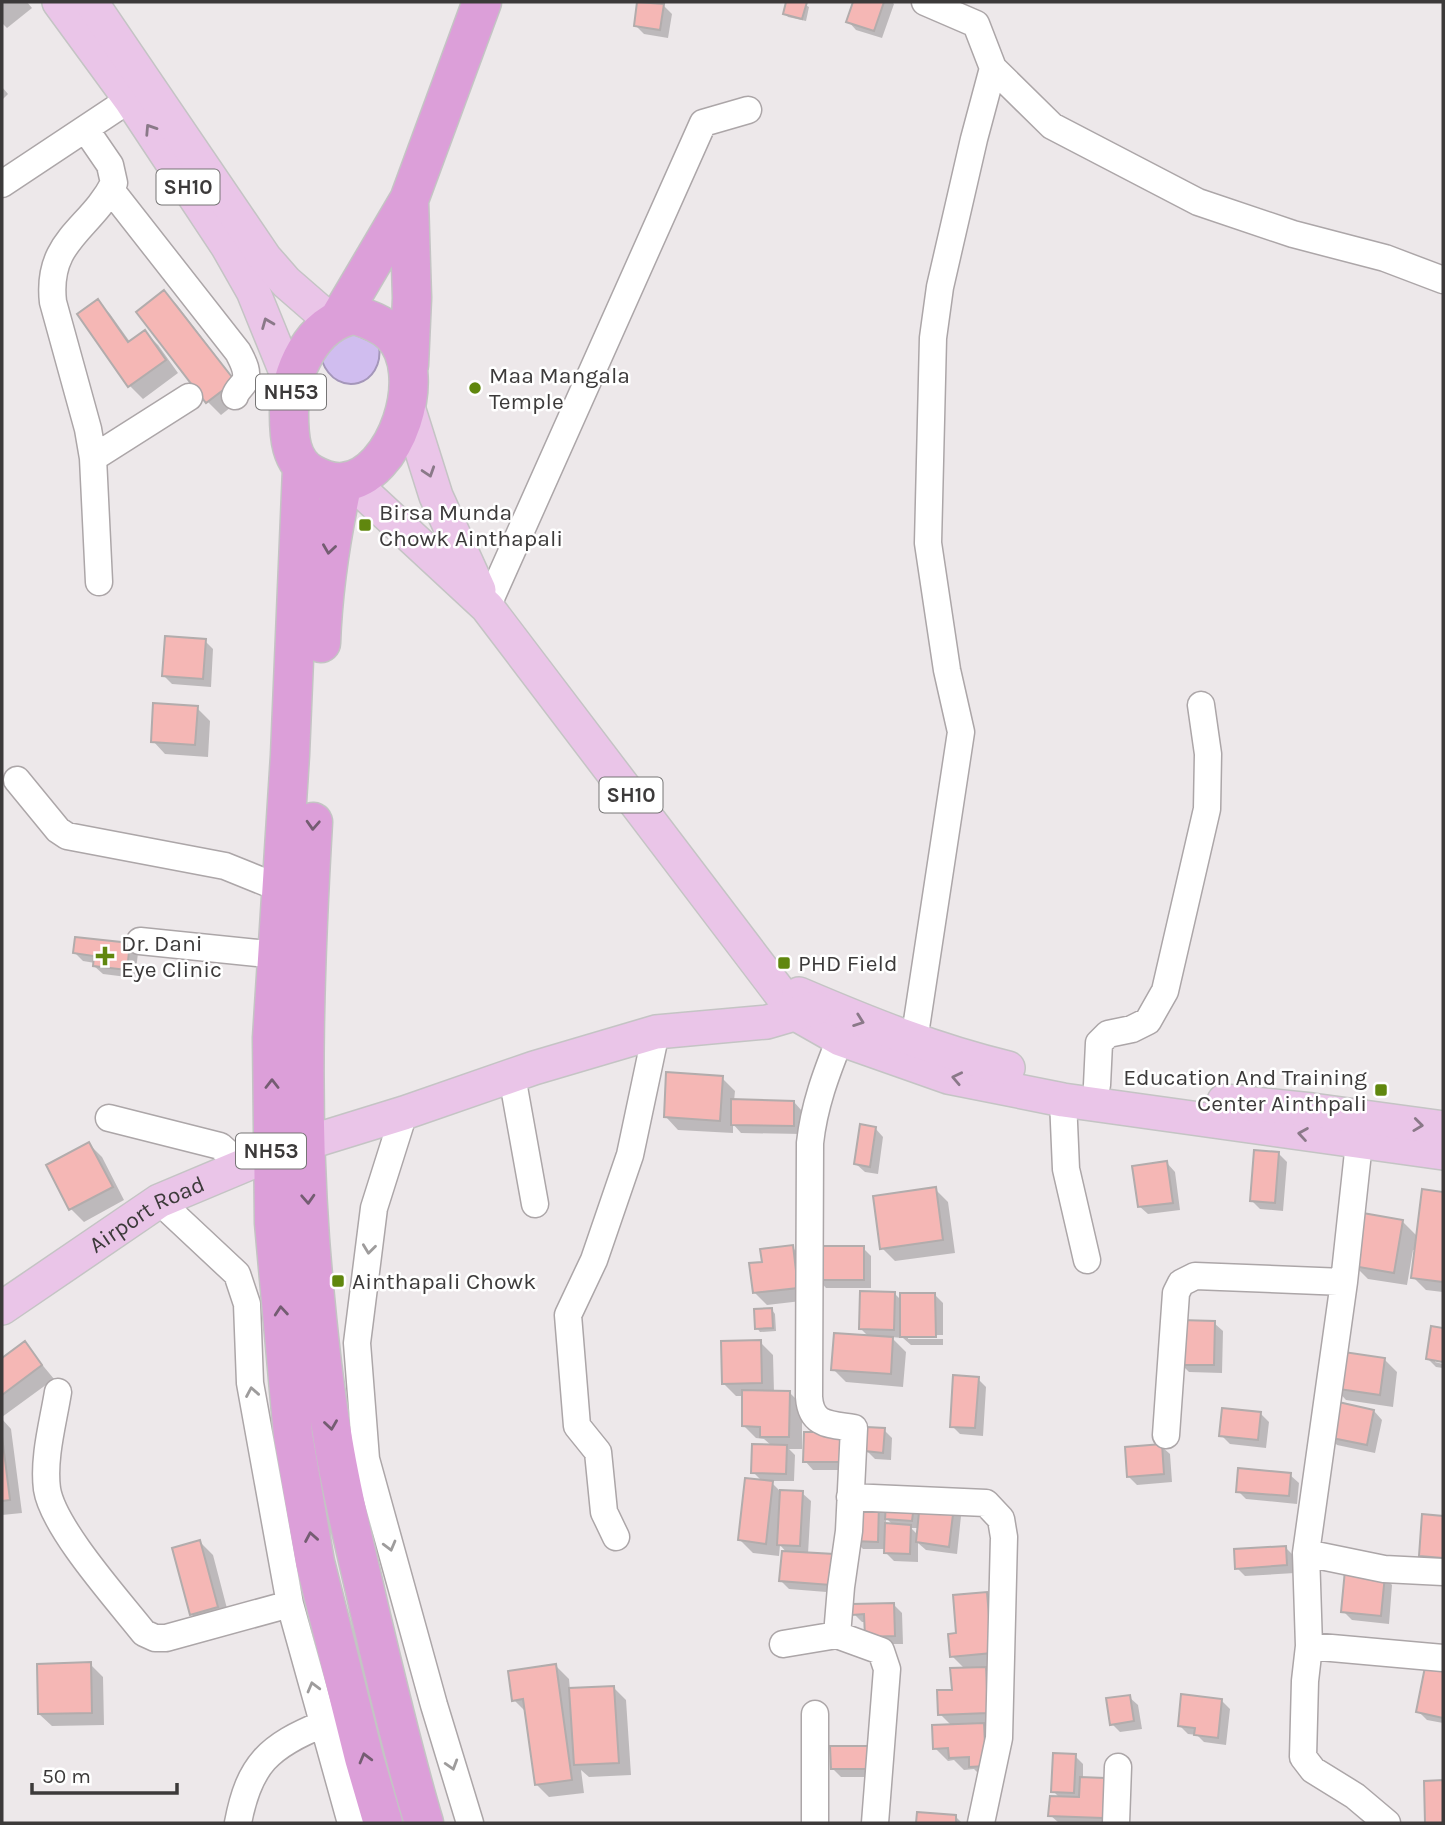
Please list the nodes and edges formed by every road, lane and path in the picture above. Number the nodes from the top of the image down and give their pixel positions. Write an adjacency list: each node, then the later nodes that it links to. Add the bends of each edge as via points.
1 (60, 2): 7 (main road, SH10)
2 (91, 2): 14 (main road, SH10, via 265,258 286,282)
3 (482, 2): 12 (highway, NH53)
4 (925, 2): 5 (street)
5 (979, 13): 6 (street)
6 (993, 68): 13 (street, via 1052,126 1198,202); 33 (street, via 940,287 933,338 929,543 961,732)
7 (130, 99): 9 (street); 16 (main road, SH10, one-way to 7, via 253,291)
8 (748, 110): 24 (street, via 703,123)
9 (86, 130): 10 (street); 11 (street, via 114,175)
10 (2, 184)
11 (111, 190): 17 (street, via 238,352 246,372); 20 (street, via 63,247 51,284)
12 (409, 200): 14 (highway, NH53); 15 (highway, NH53)
13 (1443, 280)
14 (336, 320): 15 (highway, NH53, via 355,315 373,320 393,334); 16 (highway, NH53, via 310,347)
15 (409, 367): 19 (highway, NH53)
16 (292, 387): 21 (highway, NH53, via 289,432)
17 (235, 396)
18 (190, 397): 20 (street)
19 (408, 407): 22 (highway, NH53, via 375,465); 24 (main road, SH10, one-way to 24, via 436,496)
20 (93, 458): 23 (street)
21 (302, 469): 22 (highway, via 322,480); 27 (highway, NH53)
22 (346, 481): 24 (main road, SH10); 42 (highway, NH53, one-way to 42, via 322,600 306,938)
23 (99, 582)
24 (487, 607): 30 (main road, SH10, via 741,943 774,984)
25 (1201, 705): 35 (street, via 1208,754 1207,809 1165,991 1148,1021 1102,1038)
26 (18, 780): 27 (street, via 67,836 225,866)
27 (282, 889): 29 (highway, NH53)
28 (140, 940): 29 (street)
29 (277, 955): 42 (highway, NH53, one-way to 29)
30 (810, 1009): 31 (main road, Airport Road, via 767,1022); 32 (main road, SH10); 33 (main road, SH10, one-way to 33, via 850,1017)
31 (656, 1032): 34 (main road, Airport Road); 51 (street, via 630,1155 594,1260 568,1315 577,1426 598,1452 604,1512)
32 (840, 1040): 36 (main road, SH10, one-way to 32, via 948,1077); 50 (street, via 821,1085 810,1143 809,1397 810,1409 822,1423 854,1429)
33 (914, 1041): 35 (main road, SH10, via 986,1063)
34 (512, 1076): 37 (main road, Airport Road); 44 (street)
35 (1097, 1085): 40 (main road, SH10)
36 (1063, 1100): 40 (main road, SH10, one-way to 36); 45 (street, via 1066,1169)
37 (404, 1113): 42 (main road, Airport Road); 66 (street, one-way to 66, via 374,1208 357,1343 366,1459)
38 (110, 1118): 42 (street, via 220,1146 230,1154)
39 (1443, 1128): 40 (main road, SH10, one-way to 39)
40 (1363, 1130): 41 (main road, SH10); 46 (street)
41 (1443, 1153)
42 (272, 1155): 43 (main road, Airport Road); 64 (highway, NH53, one-way to 42, via 315,1562 293,1435); 65 (highway, NH53, one-way to 65, via 312,1263 332,1434 387,1689)
43 (159, 1201): 47 (main road, Airport Road); 54 (street, one-way to 43, via 250,1382 243,1287 237,1274)
44 (535, 1204)
45 (1087, 1261)
46 (1344, 1282): 49 (street, via 1195,1276 1181,1283 1176,1293); 52 (street)
47 (2, 1308)
48 (58, 1392): 54 (street, via 46,1467 52,1509 144,1633 166,1638)
49 (1166, 1435)
50 (850, 1497): 55 (street); 69 (street, via 986,1503 1001,1519 999,1738)
51 (616, 1537)
52 (1306, 1553): 53 (street, via 1384,1569); 57 (street)
53 (1443, 1572)
54 (290, 1604): 60 (street, one-way to 54)
55 (837, 1635): 56 (street); 68 (street, via 881,1651 887,1669)
56 (783, 1644)
57 (1309, 1646): 58 (street); 71 (street, via 1303,1757 1313,1770)
58 (1443, 1658)
59 (815, 1714): 67 (street)
60 (323, 1724): 62 (street, via 289,1738 255,1771); 63 (street)
61 (1118, 1768): 70 (street)
62 (238, 1823)
63 (351, 1823)
64 (383, 1823)
65 (424, 1823)
66 (470, 1823)
67 (815, 1823)
68 (875, 1823)
69 (981, 1823)
70 (1116, 1823)
71 (1387, 1823)

